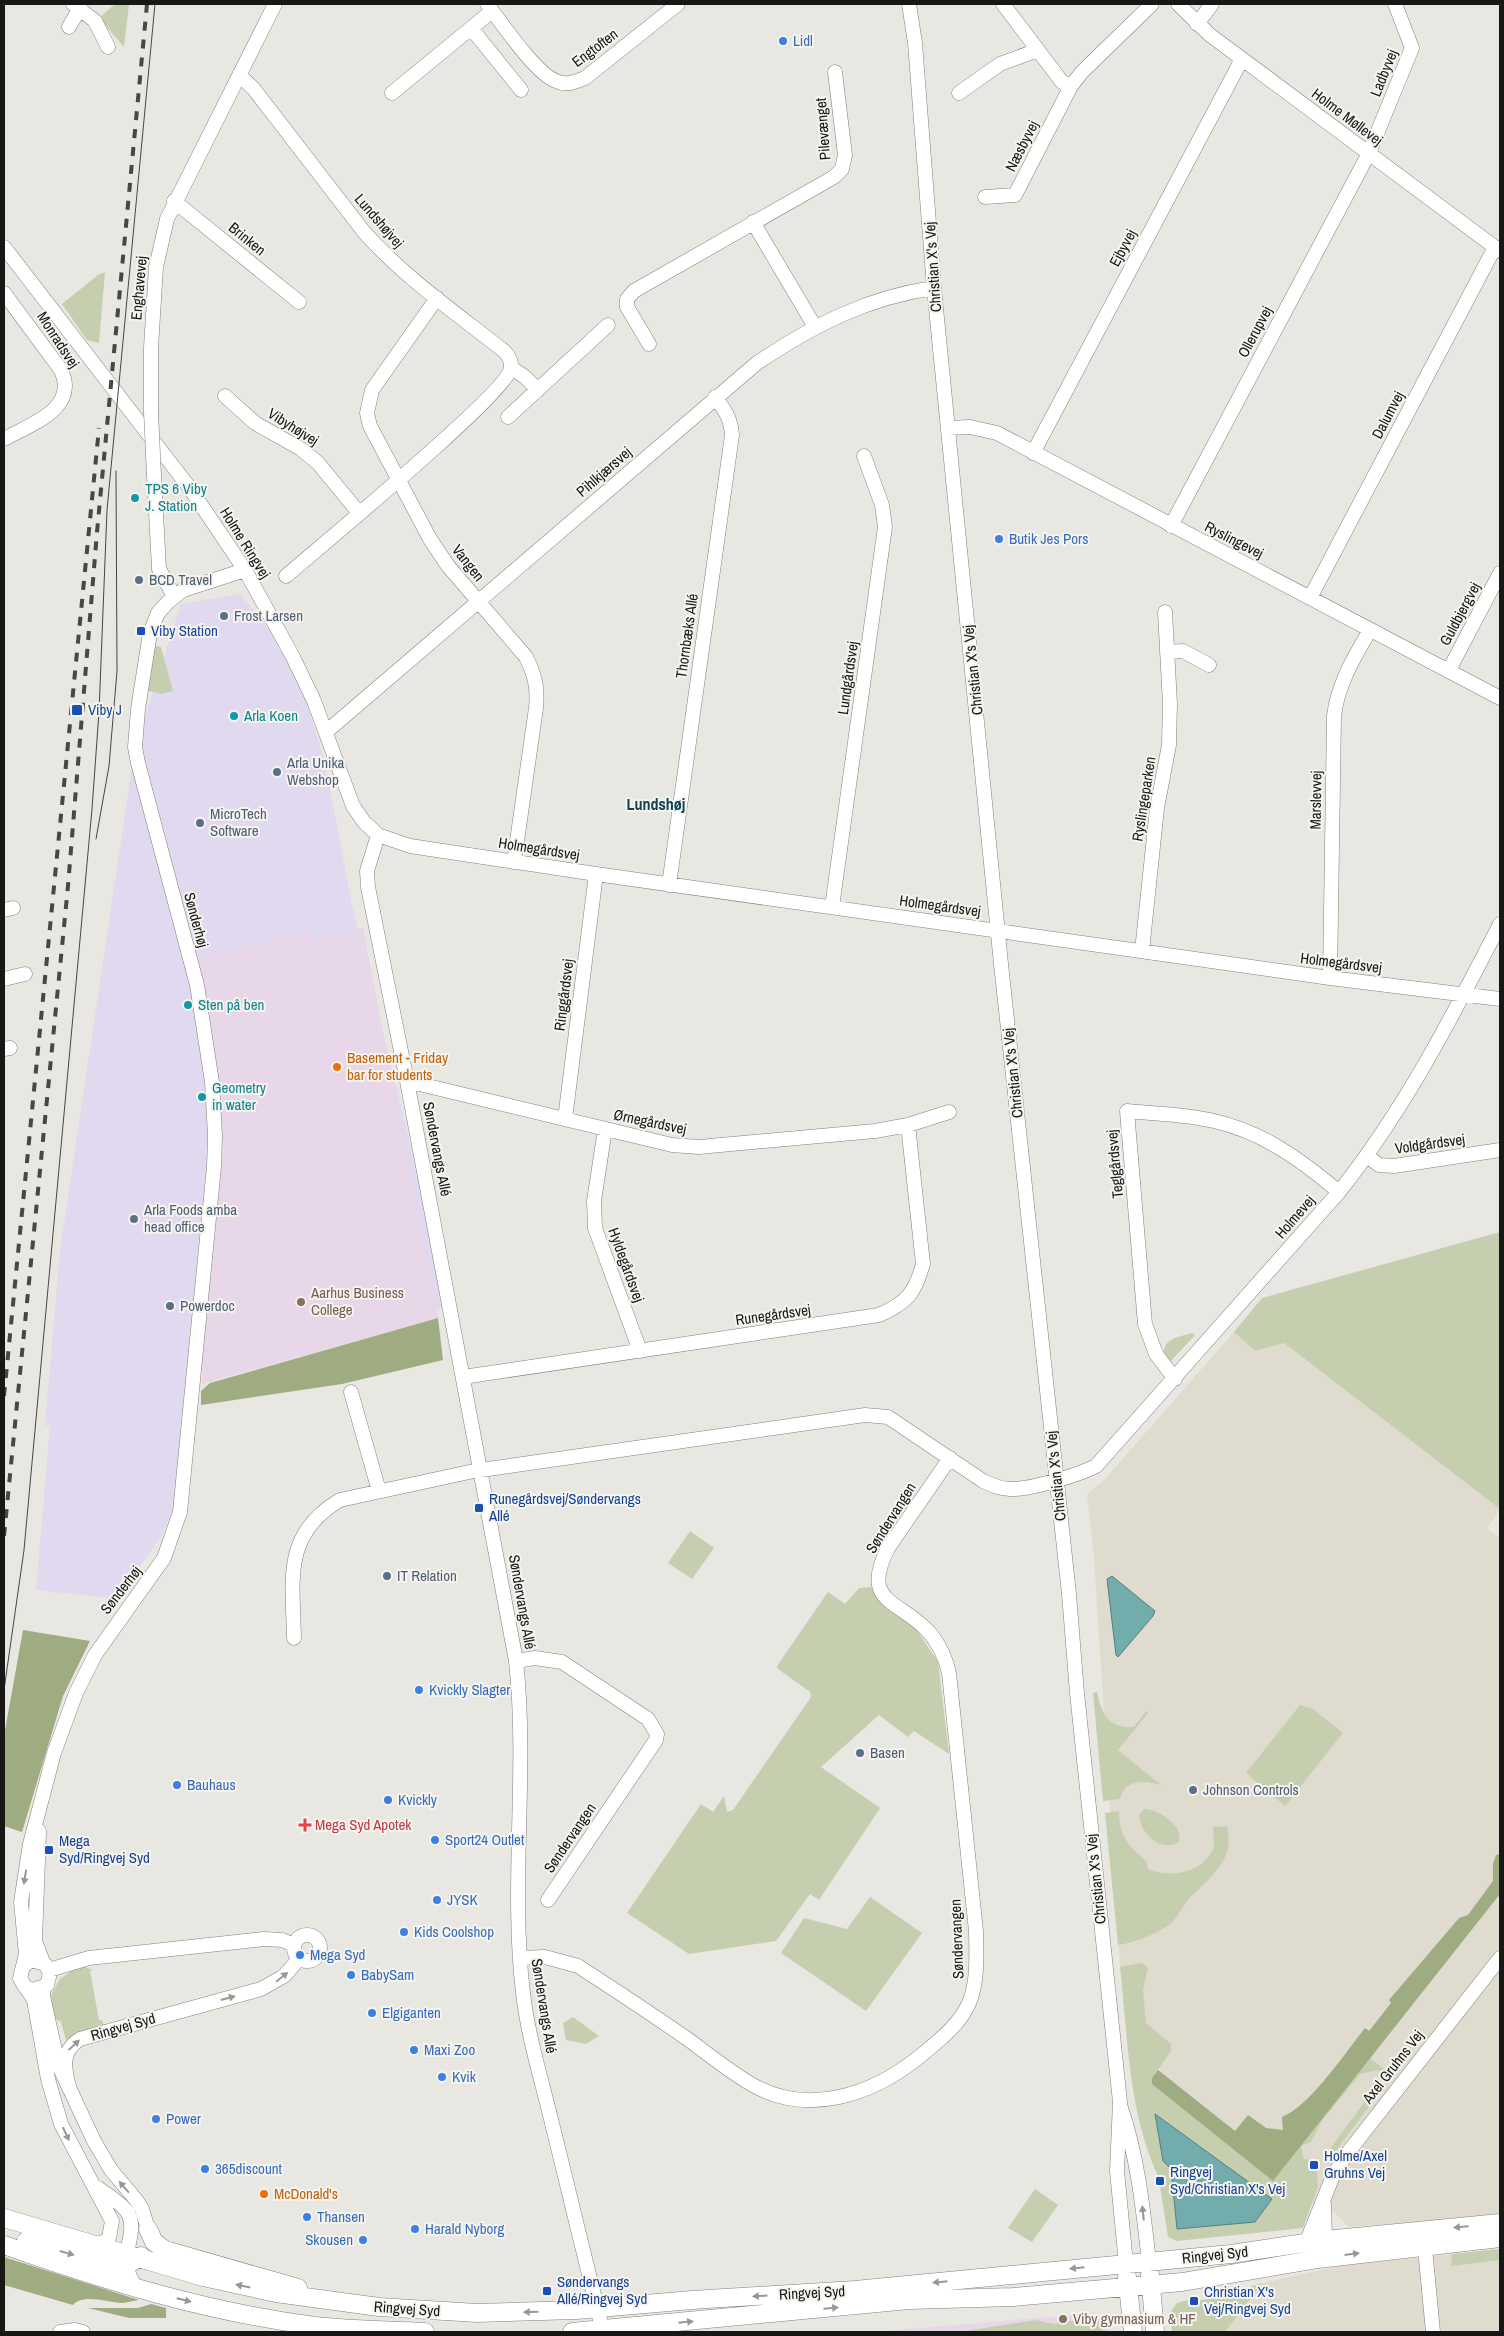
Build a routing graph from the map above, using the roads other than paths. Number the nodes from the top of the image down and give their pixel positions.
1 (275, 4) edge
2 (678, 4) edge
3 (909, 4) edge
4 (916, 4) edge
5 (1003, 4) edge
6 (1152, 4) edge
7 (1178, 4) edge
8 (1212, 4) edge
9 (1396, 4) edge
10 (76, 6) edge
11 (490, 7) edge
12 (1197, 24) junction
13 (69, 27) dead end
14 (471, 28) junction
15 (915, 43) junction
16 (108, 47) dead end
17 (1038, 50) junction
18 (1242, 59) junction
19 (835, 72) dead end
20 (239, 75) junction
21 (1071, 86) junction
22 (521, 90) dead end
23 (392, 92) dead end
24 (959, 93) dead end
25 (1369, 153) junction
26 (985, 197) dead end
27 (174, 201) junction
28 (753, 222) junction
29 (4, 247) edge
30 (1498, 249) edge
31 (934, 288) junction
32 (4, 293) edge
33 (437, 298) junction
34 (299, 302) dead end
35 (608, 325) dead end
36 (815, 327) junction
37 (649, 344) dead end
38 (512, 368) junction
39 (538, 390) junction
40 (225, 396) dead end
41 (715, 397) junction
42 (508, 417) dead end
43 (948, 428) junction
44 (4, 439) edge
45 (1033, 453) junction
46 (864, 456) dead end
47 (398, 480) junction
48 (359, 513) junction
49 (1171, 526) junction
50 (245, 570) junction
51 (1500, 573) edge
52 (286, 576) dead end
53 (174, 596) junction
54 (1310, 598) junction
55 (478, 602) junction
56 (1165, 612) dead end
57 (1370, 630) junction
58 (1167, 652) junction
59 (1209, 665) dead end
60 (1449, 670) junction
61 (1500, 698) edge
62 (326, 732) junction
63 (378, 835) junction
64 (514, 862) junction
65 (596, 874) junction
66 (669, 885) junction
67 (832, 907) junction
68 (1500, 924) edge
69 (998, 931) junction
70 (1142, 951) junction
71 (26, 974) dead end
72 (1330, 978) junction
73 (4, 979) edge
74 (1464, 994) junction
75 (1500, 999) edge
76 (407, 1081) junction
77 (948, 1112) dead end
78 (565, 1119) junction
79 (908, 1125) junction
80 (605, 1129) junction
81 (1500, 1150) edge
82 (1367, 1156) junction
83 (1339, 1192) junction
84 (640, 1351) junction
85 (464, 1377) junction
86 (1175, 1379) junction
87 (351, 1392) dead end
88 (950, 1458) junction
89 (480, 1470) junction
90 (1056, 1479) junction
91 (379, 1491) junction
92 (294, 1638) dead end
93 (516, 1661) junction
94 (39, 1813) junction
95 (548, 1900) dead end
96 (294, 1945) junction
97 (520, 1958) junction
98 (1500, 1958) edge
99 (299, 1959) junction
100 (23, 1966) junction
101 (46, 1966) junction
102 (44, 1987) junction
103 (27, 1988) junction
104 (70, 2090) junction
105 (1120, 2102) junction
106 (91, 2183) junction
107 (1324, 2204) junction
108 (4, 2218) edge
109 (1500, 2223) edge
110 (148, 2228) junction
111 (4, 2235) edge
112 (1424, 2238) junction
113 (1500, 2238) edge
114 (1325, 2240) junction
115 (1306, 2243) junction
116 (4, 2245) edge
117 (93, 2245) junction
118 (130, 2260) junction
119 (1148, 2262) junction
120 (1126, 2264) junction
121 (1245, 2272) junction
122 (1151, 2285) junction
123 (1128, 2287) junction
124 (137, 2288) junction
125 (343, 2304) junction
126 (597, 2308) junction
127 (603, 2331) edge
128 (60, 2332) edge
129 (83, 2332) edge
130 (425, 2332) edge
131 (572, 2332) edge
132 (1133, 2332) edge
133 (1155, 2332) edge
134 (1433, 2332) edge

1 - 20 street, Enghavevej
2 - 11 street, Engtoften
3 - 15 street, Christian X's Vej
4 - 15 street, Christian X's Vej
5 - 17 street
6 - 21 street, Næsbyvej
7 - 12 street, Holme Møllevej
8 - 12 street
9 - 25 street, Ladbyvej
10 - 13 street
10 - 16 street
11 - 14 street, Engtoften
12 - 18 street, Holme Møllevej
14 - 22 street
14 - 23 street, Engtoften
15 - 31 street, Christian X's Vej
17 - 21 street
17 - 24 street
18 - 25 street, Holme Møllevej
18 - 45 street, Ejbyvej
19 - 28 street, Pilevænget
20 - 27 street, Enghavevej
20 - 33 street, Lundshøjvej
21 - 26 street, Næsbyvej
25 - 30 street, Holme Møllevej
25 - 49 street, Ollerupvej
27 - 34 street, Brinken
27 - 53 street, Enghavevej, bridge
28 - 36 street
28 - 37 street, Pilevænget
29 - 50 street, Holme Ringvej
30 - 54 street, Dalumvej
31 - 36 street, Pihlkjærsvej
31 - 43 street, Christian X's Vej
32 - 44 street, Monradsvej
33 - 38 street, Lundshøjvej
33 - 47 street, Vangen
35 - 39 street
36 - 41 street, Pihlkjærsvej
38 - 39 street, Lundshøjvej
38 - 47 street
39 - 42 street
40 - 48 street, Vibyhøjvej
41 - 55 street, Pihlkjærsvej
41 - 66 street, Thornbæks Allé
43 - 45 street, Ryslingevej
43 - 69 street, Christian X's Vej
45 - 49 street, Ryslingevej
46 - 67 street, Lundgårdsvej
47 - 48 street
47 - 55 street, Vangen
48 - 52 street
49 - 54 street, Ryslingevej
50 - 53 street, Sønderhøj
50 - 62 street, Holme Ringvej
51 - 60 street, Guldbjergvej
53 - 94 street, Sønderhøj
54 - 57 street, Ryslingevej
55 - 62 street, Pihlkjærsvej
55 - 64 street, Vangen
56 - 58 street, Ryslingeparken
57 - 60 street, Ryslingevej
57 - 72 street, Marslevvej
58 - 59 street
58 - 70 street, Ryslingeparken
60 - 61 street, Ryslingevej
62 - 63 street, Holme Ringvej
63 - 64 street, Holmegårdsvej
63 - 76 street, Søndervangs Allé
64 - 65 street, Holmegårdsvej
65 - 66 street, Holmegårdsvej
65 - 78 street, Ringgårdsvej
66 - 67 street, Holmegårdsvej
67 - 69 street, Holmegårdsvej
68 - 74 street, Holmevej
69 - 70 street, Holmegårdsvej
69 - 90 street, Christian X's Vej
70 - 72 street, Holmegårdsvej
71 - 73 street
72 - 74 street, Holmegårdsvej
74 - 75 street, Holmegårdsvej
74 - 82 street, Holmevej
76 - 78 street, Ørnegårdsvej
76 - 85 street, Søndervangs Allé
77 - 79 street, Ørnegårdsvej
78 - 80 street, Ørnegårdsvej
79 - 80 street, Ørnegårdsvej
79 - 84 street, Runegårdsvej
80 - 84 street, Hyldegårdsvej
81 - 82 street, Voldgårdsvej
82 - 83 street, Holmevej
83 - 86 street, Holmevej
83 - 86 street, Teglgårdsvej
84 - 85 street, Runegårdsvej
85 - 89 street, Søndervangs Allé
86 - 90 street, Holmevej
87 - 91 street
88 - 89 street
88 - 90 street
88 - 97 street, Søndervangen
89 - 91 street
89 - 93 street, Søndervangs Allé
90 - 105 street, Christian X's Vej
91 - 92 street
93 - 95 street, Søndervangen
93 - 97 street, Søndervangs Allé
94 -> 100 street, Sønderhøj
94 - 101 street, Sønderhøj
96 - 99 street
96 - 99 street
96 - 101 street
97 - 126 street, Søndervangs Allé
98 - 107 street, Axel Gruhns Vej
104 -> 99 street, Ringvej Syd
100 - 101 street
100 - 103 street
101 - 102 street
102 - 103 street
102 - 104 street, Ringvej Syd
103 -> 106 street
110 -> 104 street, Ringvej Syd
119 -> 105 street, Christian X's Vej
105 - 120 street, Christian X's Vej
106 - 117 street
106 - 118 street
107 - 114 street, Axel Gruhns Vej
107 - 115 street, Axel Gruhns Vej
108 - 117 main road, Ringvej Syd
109 -> 112 main road, Ringvej Syd
110 - 118 main road
110 - 125 main road
111 -> 118 main road
112 - 113 main road, Ringvej Syd
112 - 114 main road, Ringvej Syd
121 -> 112 main road, Ringvej Syd
112 - 134 street
114 - 115 main road, Ringvej Syd
114 - 121 main road
115 - 119 main road, Ringvej Syd
116 - 124 main road, Ringvej Syd
117 - 118 main road, Ringvej Syd
118 - 124 street
125 -> 118 main road, Ringvej Syd
119 - 120 main road, Ringvej Syd
119 - 122 main road, Christian X's Vej
120 - 123 main road, Christian X's Vej
120 -> 126 main road, Ringvej Syd
121 - 122 main road, Ringvej Syd
122 - 123 main road, Ringvej Syd
122 - 133 main road, Christian X's Vej
127 -> 123 main road, Ringvej Syd
123 - 132 main road, Christian X's Vej
124 -> 130 main road, Ringvej Syd
126 -> 125 main road, Ringvej Syd
126 - 127 street, Søndervangs Allé
127 - 131 main road, Ringvej Syd
128 - 129 street

